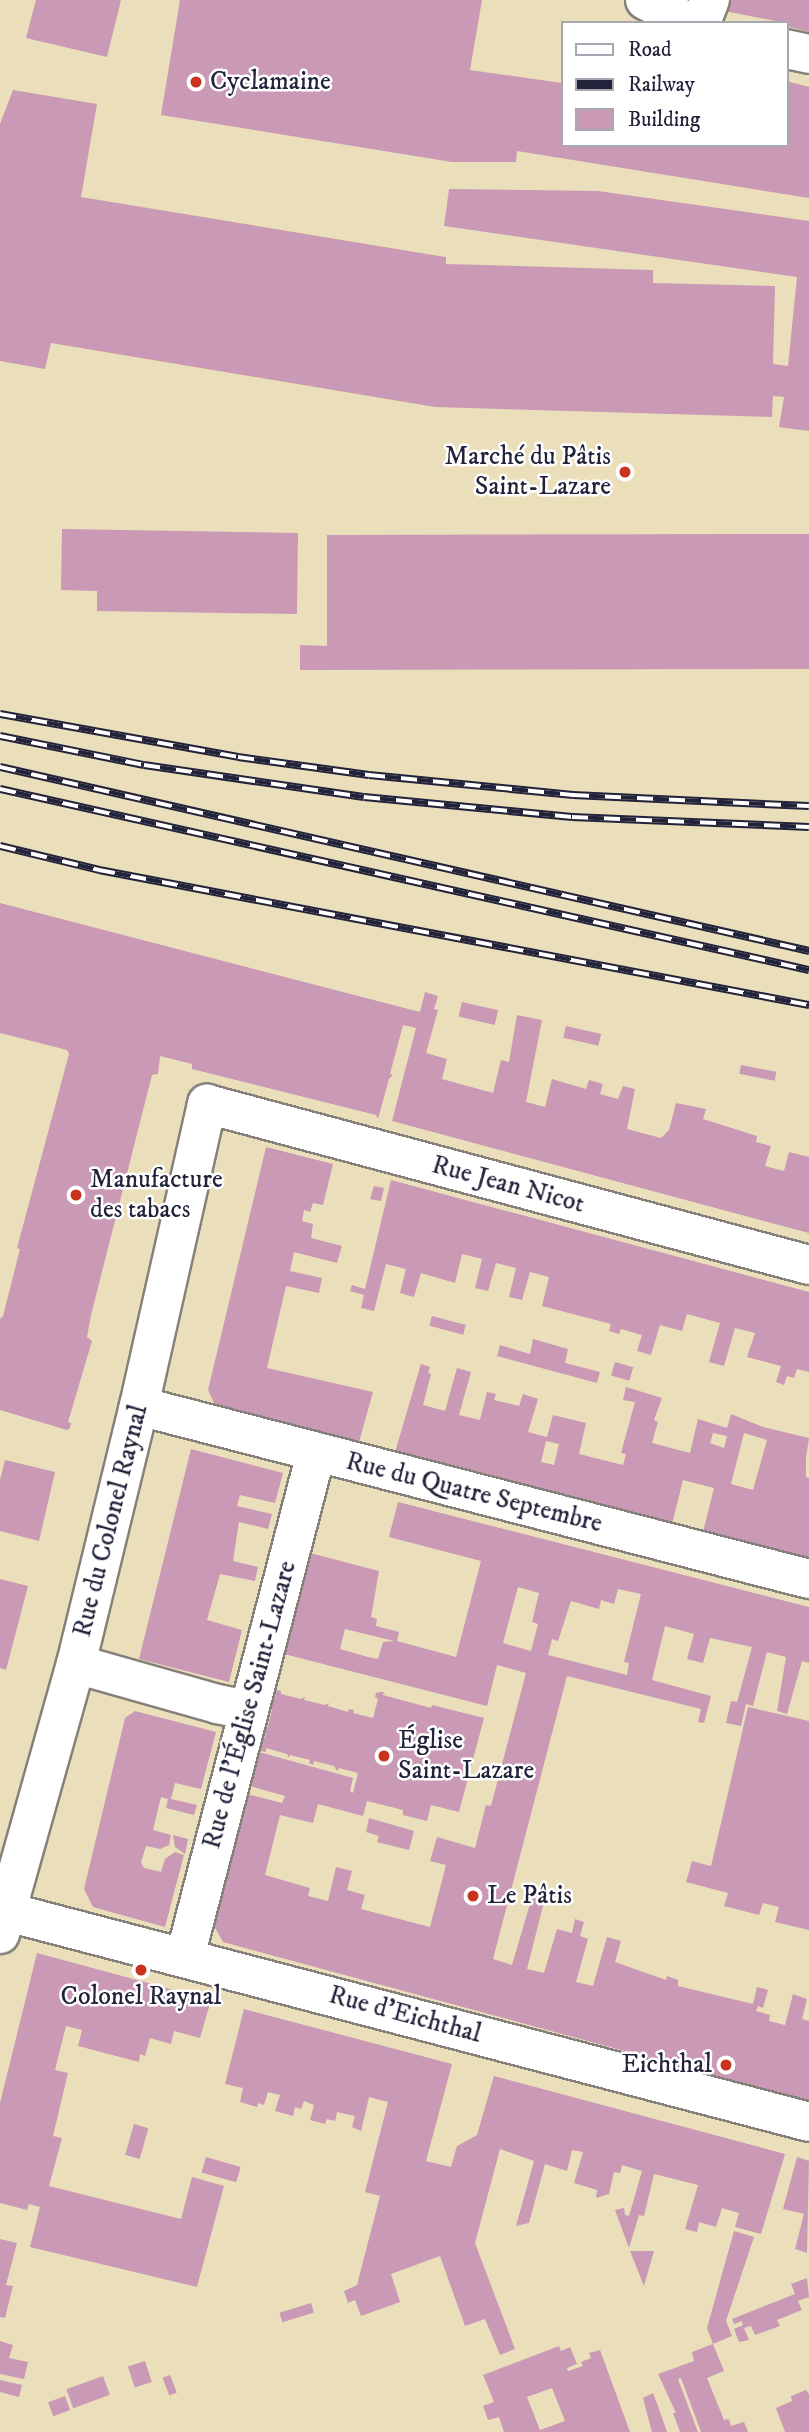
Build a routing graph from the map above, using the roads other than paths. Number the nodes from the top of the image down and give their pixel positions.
1 (645, 0) edge
2 (710, 0) edge
3 (686, 21) edge
4 (702, 21) edge
5 (788, 49) edge
6 (809, 54) edge
7 (207, 1104) joint
8 (809, 1265) edge
9 (139, 1406) junction
10 (316, 1453) junction
11 (809, 1579) edge
12 (76, 1664) junction
13 (247, 1710) junction
14 (2, 1918) edge
15 (185, 1957) junction
16 (809, 2122) edge

1 - 3 street
2 - 4 street
5 - 6 street
7 - 8 street, Rue Jean Nicot
7 - 9 street, Rue du Colonel Raynal
9 - 10 street, Rue du Quatre Septembre
9 - 12 street, Rue du Colonel Raynal
10 - 11 street, Rue du Quatre Septembre
10 - 13 street, Rue de l'Église Saint-Lazare
12 - 13 street
12 - 14 street, Rue du Colonel Raynal
13 - 15 street, Rue de l'Église Saint-Lazare
14 - 15 street, Rue d'Eichthal
15 - 16 street, Rue d'Eichthal

